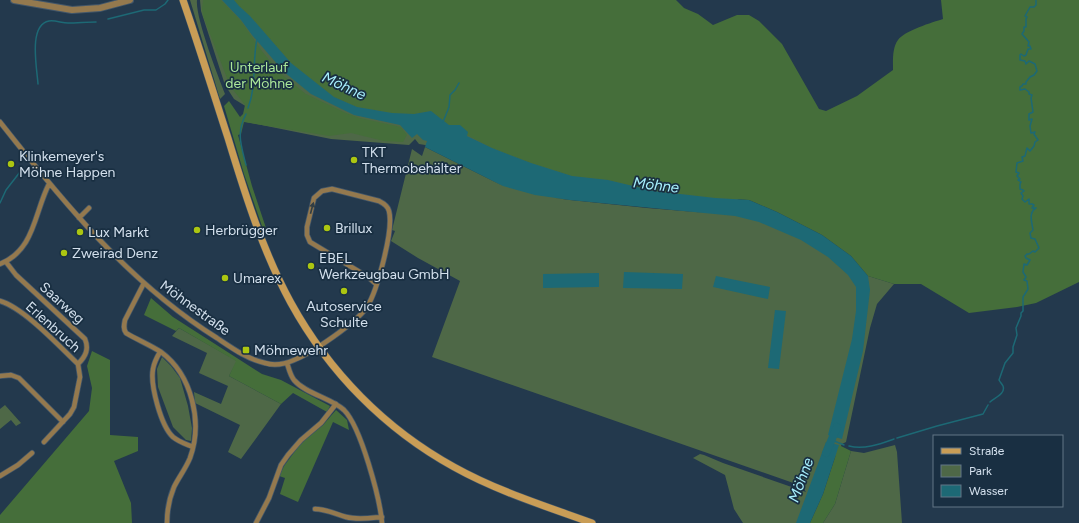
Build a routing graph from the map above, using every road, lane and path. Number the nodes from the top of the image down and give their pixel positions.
1 (14, 0) edge
2 (130, 0) edge
3 (183, 0) edge
4 (0, 122) edge
5 (49, 184) junction
6 (89, 208) dead end
7 (79, 218) junction
8 (6, 262) junction
9 (0, 264) edge
10 (144, 284) junction
11 (376, 284) junction
12 (0, 302) edge
13 (318, 347) junction
14 (160, 352) junction
15 (287, 363) junction
16 (78, 364) junction
17 (0, 376) edge
18 (336, 404) junction
19 (63, 422) junction
20 (44, 442) dead end
21 (193, 447) junction
22 (32, 453) dead end
23 (0, 476) edge
24 (315, 509) dead end
25 (382, 516) junction
26 (167, 523) edge
27 (256, 523) edge
28 (382, 523) edge
29 (592, 523) edge

1 - 2 street
3 - 13 main road
4 - 5 street, Möhnestraße
5 - 7 street, Möhnestraße
5 - 8 street
6 - 7 street
7 - 10 street, Möhnestraße
8 - 9 street
8 - 16 street, Saarweg
10 - 14 street
10 - 15 street, Möhnestraße
11 -> 11 street, Möhnestraße
11 - 13 street, Möhnestraße
12 - 16 street, Erlenbruch
13 - 15 street, Möhnestraße
13 - 29 main road
14 - 21 street
14 - 21 street
15 - 18 street
16 - 19 street, Erlenbruch
17 - 19 street
18 - 25 street
18 - 27 street
19 - 20 street, Erlenbruch
21 - 26 street
22 - 23 street
24 - 25 street
25 - 28 street

